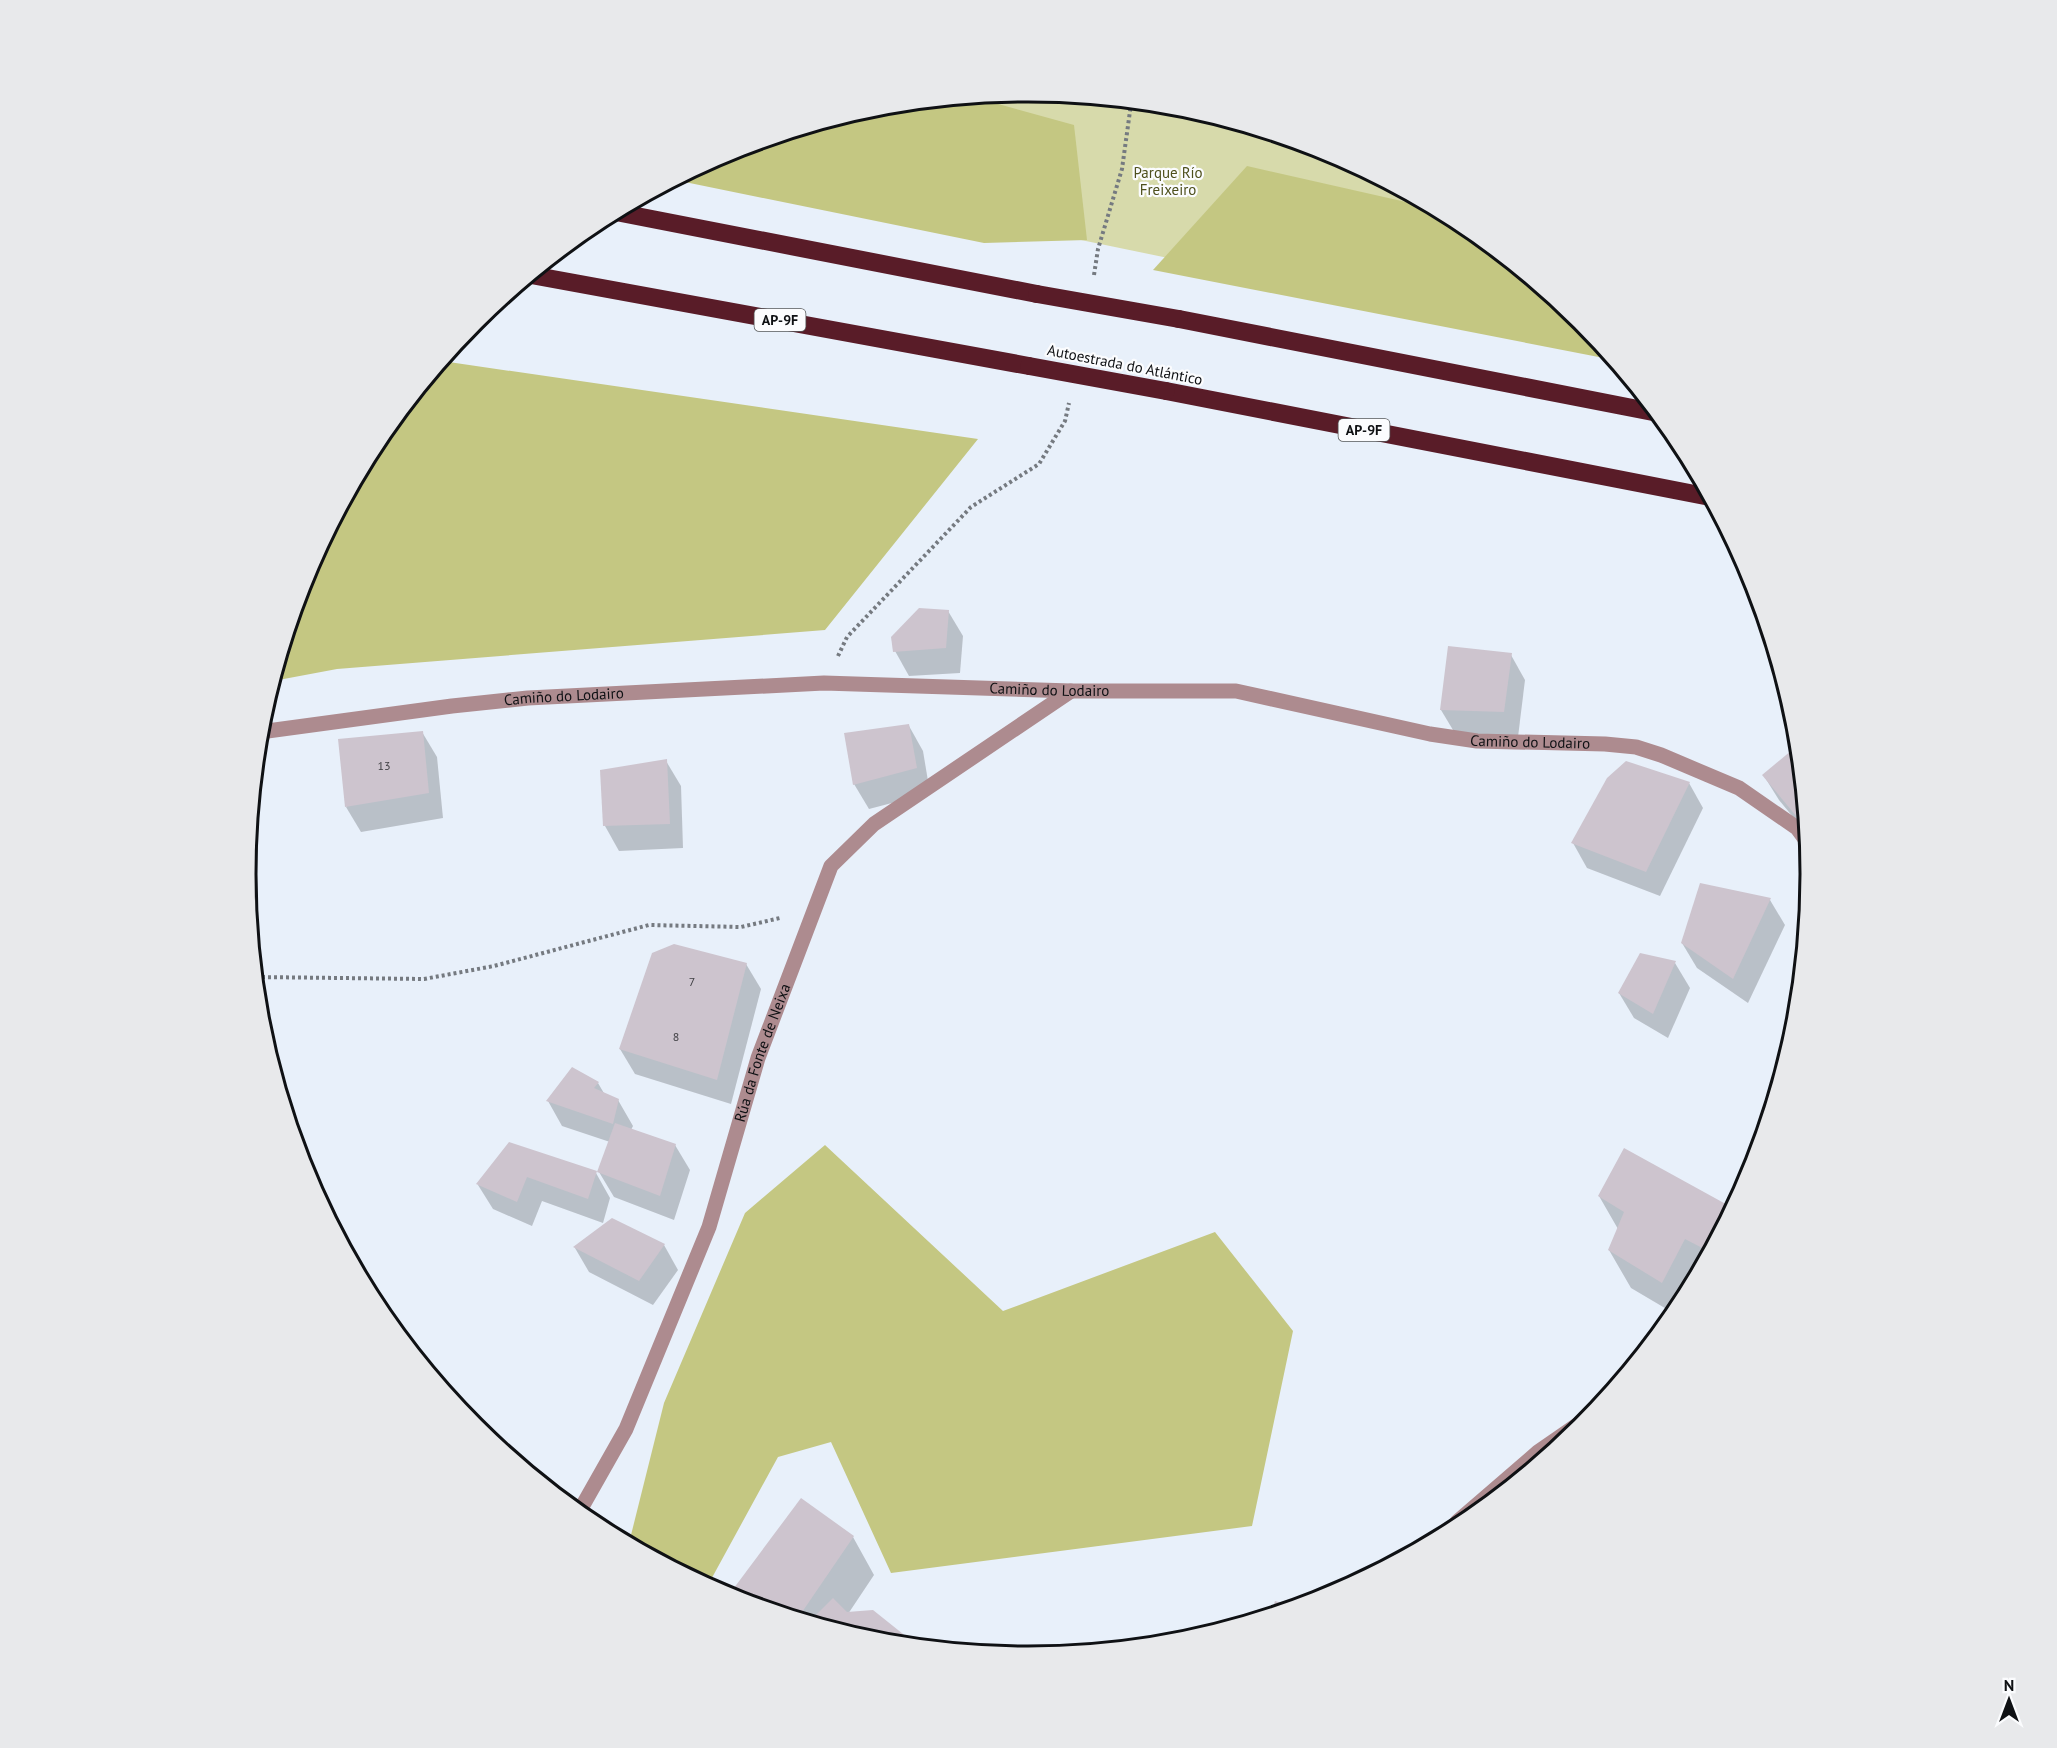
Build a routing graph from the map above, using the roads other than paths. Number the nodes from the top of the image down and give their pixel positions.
1 (628, 214) edge
2 (541, 277) edge
3 (1646, 411) edge
4 (1701, 495) edge
5 (1071, 691) junction
6 (270, 731) edge
7 (1799, 831) edge
8 (1546, 1447) edge
9 (1507, 1479) edge
10 (584, 1504) edge

1 - 3 highway, bridge
2 - 4 highway, Autoestrada do Atlántico / AP-9F, bridge
5 - 6 street, Camiño do Lodairo
5 - 7 street, Camiño do Lodairo
5 - 10 street, Rúa da Fonte de Neixa
8 - 9 street

